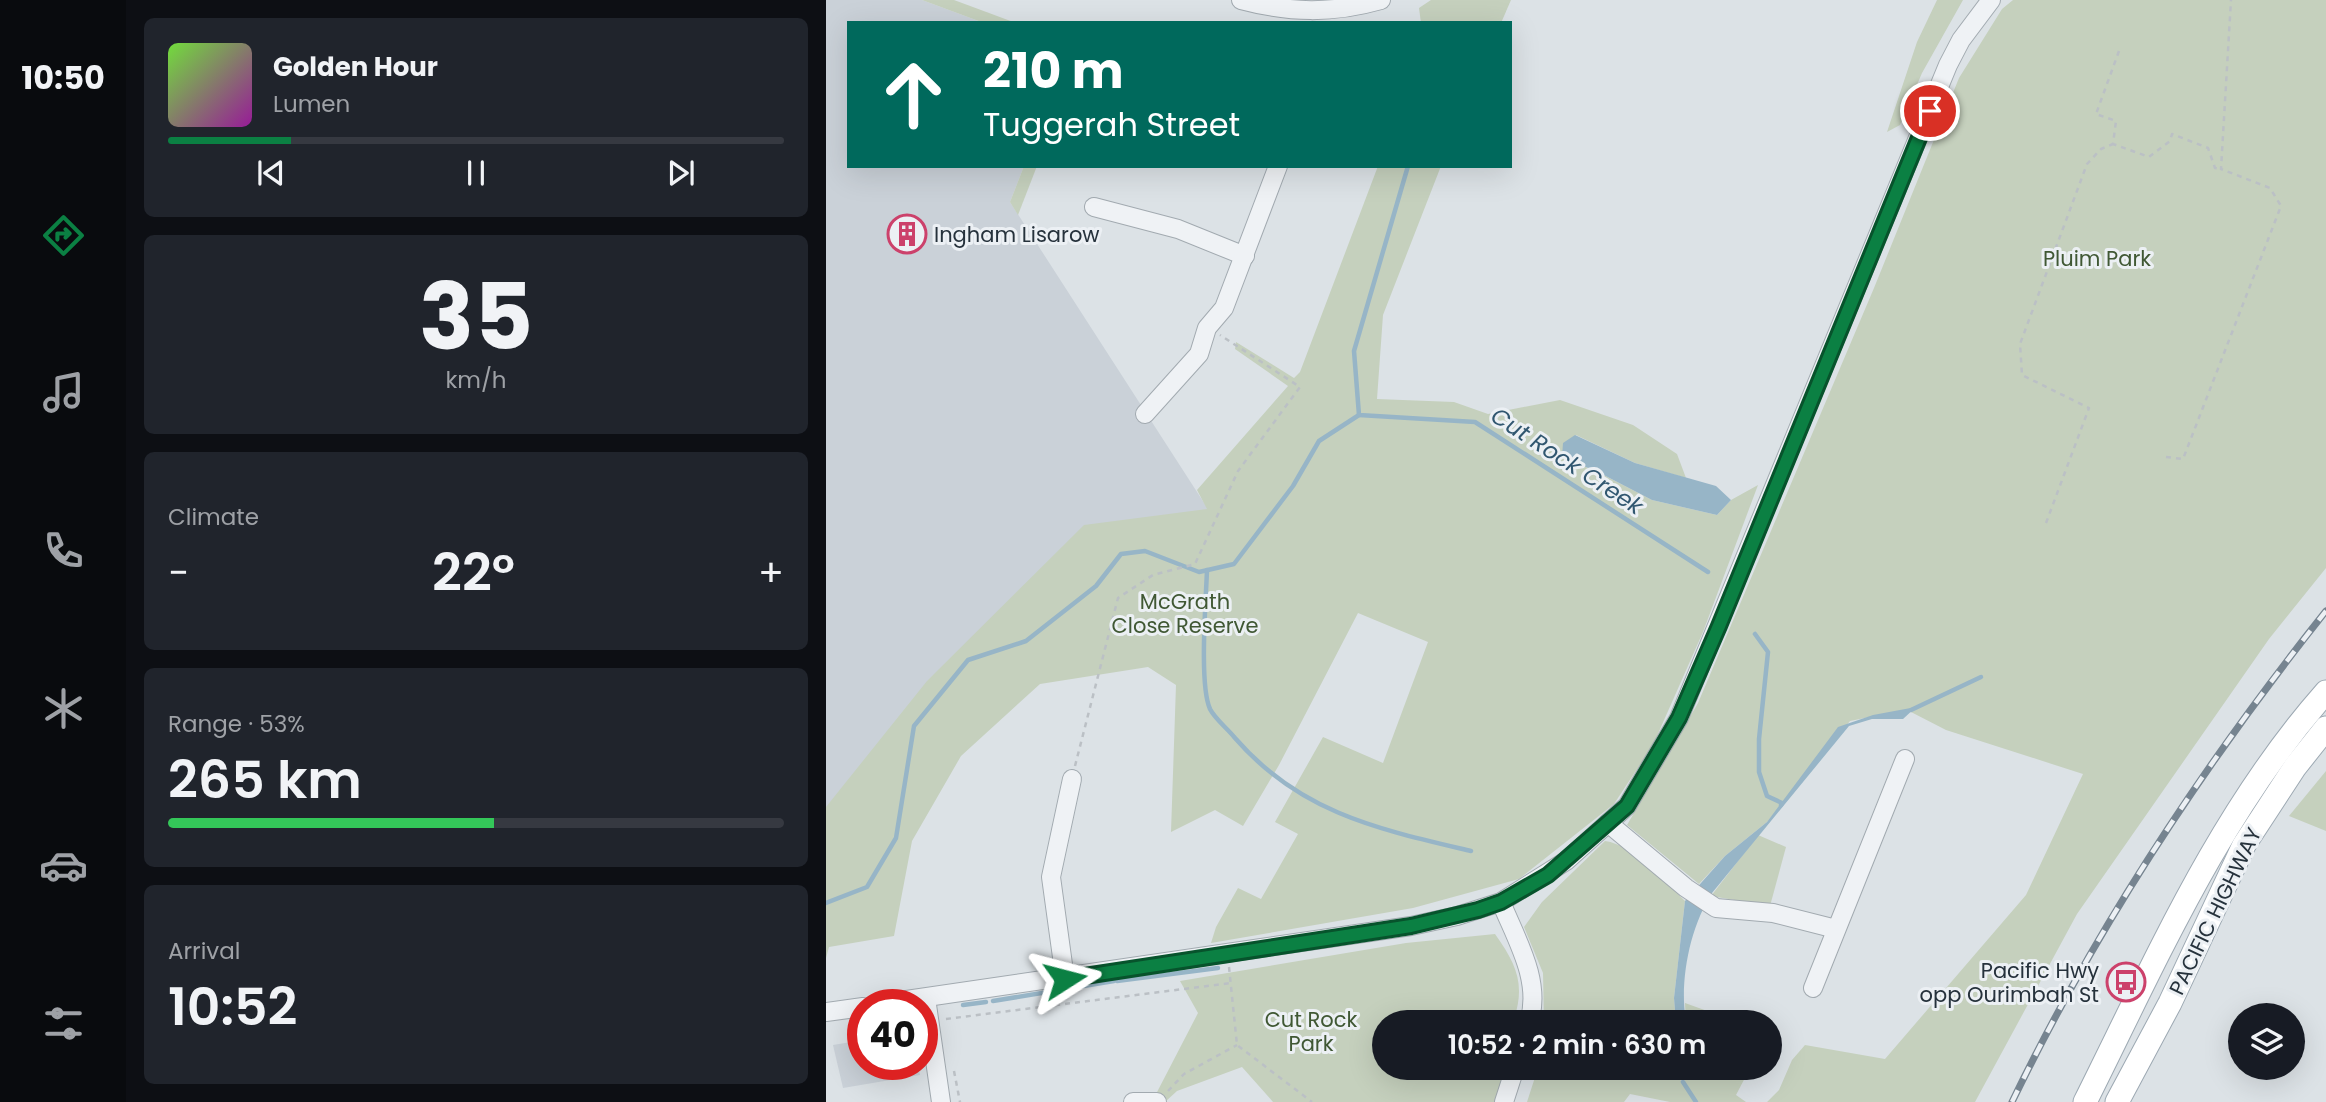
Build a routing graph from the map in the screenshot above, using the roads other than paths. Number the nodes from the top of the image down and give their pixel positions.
1 (1241, 0) edge
2 (1381, 0) edge
3 (1991, 0) edge
4 (1310, 18) edge
5 (1277, 168) edge
6 (1094, 207) dead end
7 (1245, 256) junction
8 (1145, 414) dead end
9 (2326, 692) edge
10 (2326, 728) edge
11 (1905, 759) dead end
12 (1072, 779) road end
13 (1608, 823) junction
14 (1501, 902) junction
15 (1836, 929) junction
16 (1065, 979) junction
17 (1813, 988) dead end
18 (938, 996) edge
19 (847, 1009) edge
20 (1533, 1010) edge
21 (826, 1012) edge
22 (938, 1080) edge
23 (1511, 1080) edge
24 (1157, 1101) edge
25 (941, 1102) edge
26 (1133, 1102) edge
27 (1504, 1102) edge
28 (2085, 1102) edge
29 (2118, 1102) edge

1 - 4 street
2 - 4 street
3 - 13 street
5 - 7 street
6 - 7 street
7 - 8 street
9 - 28 main road, PACIFIC HIGHWAY
10 - 29 main road, PACIFIC HIGHWAY
11 - 15 street
12 - 16 street
13 - 14 street
13 - 15 street
14 - 16 street
14 - 20 street
15 - 17 street
16 - 18 street
19 - 21 street
22 - 25 street
23 - 27 street
24 - 26 street

